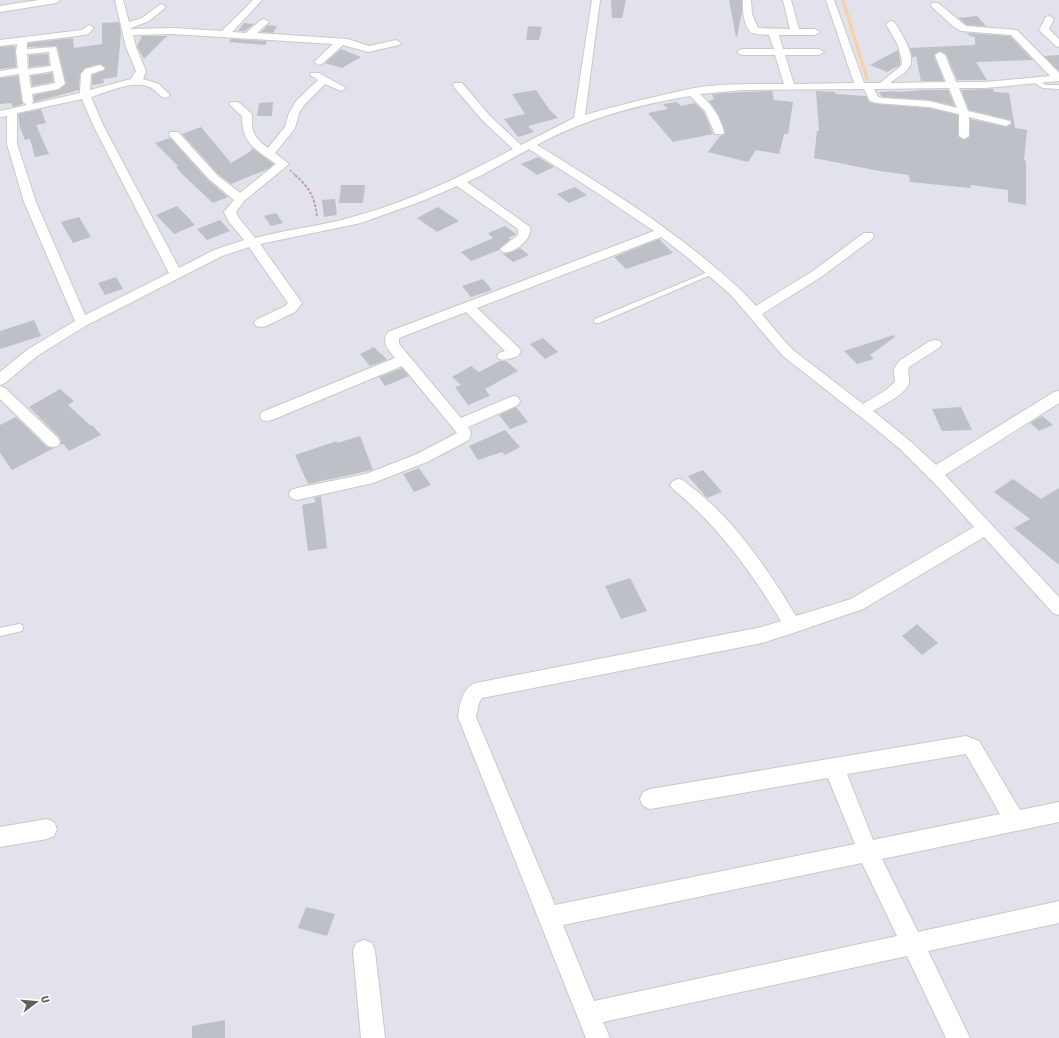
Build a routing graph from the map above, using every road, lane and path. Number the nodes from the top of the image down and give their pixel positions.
1 (56, 0) edge
2 (119, 0) edge
3 (258, 0) edge
4 (596, 0) edge
5 (747, 0) edge
6 (787, 0) edge
7 (830, 0) edge
8 (935, 5) dead end
9 (161, 7) dead end
10 (0, 9) edge
11 (1049, 19) dead end
12 (264, 22) dead end
13 (891, 24) dead end
14 (89, 28) dead end
15 (751, 28) junction
16 (794, 28) junction
17 (127, 29) junction
18 (774, 32) junction
19 (815, 32) dead end
20 (224, 35) junction
21 (248, 36) junction
22 (22, 40) junction
23 (340, 42) junction
24 (0, 43) edge
25 (396, 43) dead end
26 (1059, 44) edge
27 (21, 52) junction
28 (742, 52) dead end
29 (780, 52) junction
30 (819, 52) dead end
31 (940, 55) dead end
32 (319, 62) dead end
33 (905, 67) junction
34 (56, 68) junction
35 (100, 68) dead end
36 (23, 72) junction
37 (0, 74) edge
38 (1059, 81) edge
39 (135, 82) junction
40 (458, 85) dead end
41 (925, 85) junction
42 (954, 85) junction
43 (790, 86) junction
44 (863, 86) junction
45 (883, 86) junction
46 (341, 88) dead end
47 (27, 92) junction
48 (691, 92) junction
49 (85, 95) junction
50 (165, 95) dead end
51 (234, 104) dead end
52 (28, 108) junction
53 (12, 111) junction
54 (964, 113) junction
55 (0, 114) edge
56 (579, 120) junction
57 (1006, 124) dead end
58 (719, 132) dead end
59 (174, 134) dead end
60 (964, 136) dead end
61 (524, 147) junction
62 (269, 154) junction
63 (283, 164) junction
64 (459, 182) junction
65 (240, 199) junction
66 (318, 228) junction
67 (662, 232) junction
68 (868, 236) dead end
69 (252, 242) junction
70 (506, 249) dead end
71 (713, 272) junction
72 (176, 273) junction
73 (467, 306) junction
74 (755, 313) junction
75 (597, 321) dead end
76 (82, 322) junction
77 (261, 323) dead end
78 (935, 344) dead end
79 (504, 356) dead end
80 (404, 360) junction
81 (0, 380) edge
82 (0, 391) edge
83 (1059, 396) edge
84 (513, 401) dead end
85 (864, 410) junction
86 (267, 416) dead end
87 (458, 424) junction
88 (54, 442) dead end
89 (934, 474) junction
90 (678, 485) dead end
91 (297, 494) dead end
92 (986, 528) junction
93 (1059, 608) edge
94 (793, 626) junction
95 (19, 628) dead end
96 (0, 632) edge
97 (834, 767) junction
98 (650, 799) dead end
99 (1059, 812) edge
100 (1015, 821) junction
101 (47, 829) dead end
102 (0, 837) edge
103 (868, 852) junction
104 (1059, 912) edge
105 (550, 917) junction
106 (911, 944) junction
107 (364, 951) dead end
108 (588, 1014) junction
109 (373, 1038) edge
110 (598, 1038) edge
111 (958, 1038) edge

1 - 10 street
2 - 17 street
3 - 20 street
4 - 56 street
5 - 15 street
6 - 16 street
7 - 44 street
8 - 38 street
9 - 17 street
11 - 26 street
12 - 21 street
13 - 33 street
14 - 22 street
15 - 16 street
15 - 18 street
16 - 18 street
16 - 19 street
17 - 20 street
17 - 39 street
18 - 29 street
20 - 21 street
21 - 23 street
22 - 24 street
22 - 27 street
23 - 25 street
23 - 32 street
27 - 34 street
27 - 36 street
28 - 29 street
29 - 30 street
29 - 43 street
31 - 42 street
33 - 41 street
33 - 45 street
34 - 36 street
34 - 47 street
35 - 49 street
36 - 37 street
36 - 47 street
38 - 42 street
39 - 49 street
39 - 50 street
40 - 61 street
41 - 42 street
41 - 45 street
42 - 54 street
43 - 44 street
43 - 48 street
44 - 45 street
44 - 54 street
46 - 62 street
47 - 52 street
48 - 56 street
48 - 58 street
49 - 52 street
49 - 72 street
51 - 62 street
52 - 53 street
53 - 55 street
53 - 76 street
54 - 57 street
54 - 60 street
56 - 61 street
59 - 65 street
61 - 64 street
61 - 67 street
62 - 63 street
63 - 65 street
63 - 66 path
64 - 66 street
64 - 70 street
65 - 69 street
66 - 69 street
67 - 71 street
67 - 73 street
68 - 74 street
69 - 72 street
69 - 77 street
71 - 74 street
71 - 75 lane
72 - 76 street
73 - 79 street
73 - 80 street
74 - 85 street
76 - 81 street
78 - 85 street
80 - 86 street
80 - 87 street
82 - 88 street
83 - 89 street
84 - 87 street
85 - 89 street
87 - 91 street
89 - 92 street
90 - 94 street
92 - 93 street
92 - 94 street
94 - 105 street
95 - 96 lane
97 - 98 street
97 - 100 street
97 - 103 street
99 - 100 street
100 - 103 street
101 - 102 street
103 - 105 street
103 - 106 street
104 - 106 street
105 - 108 street
106 - 108 street
106 - 111 street
107 - 109 street
108 - 110 street

